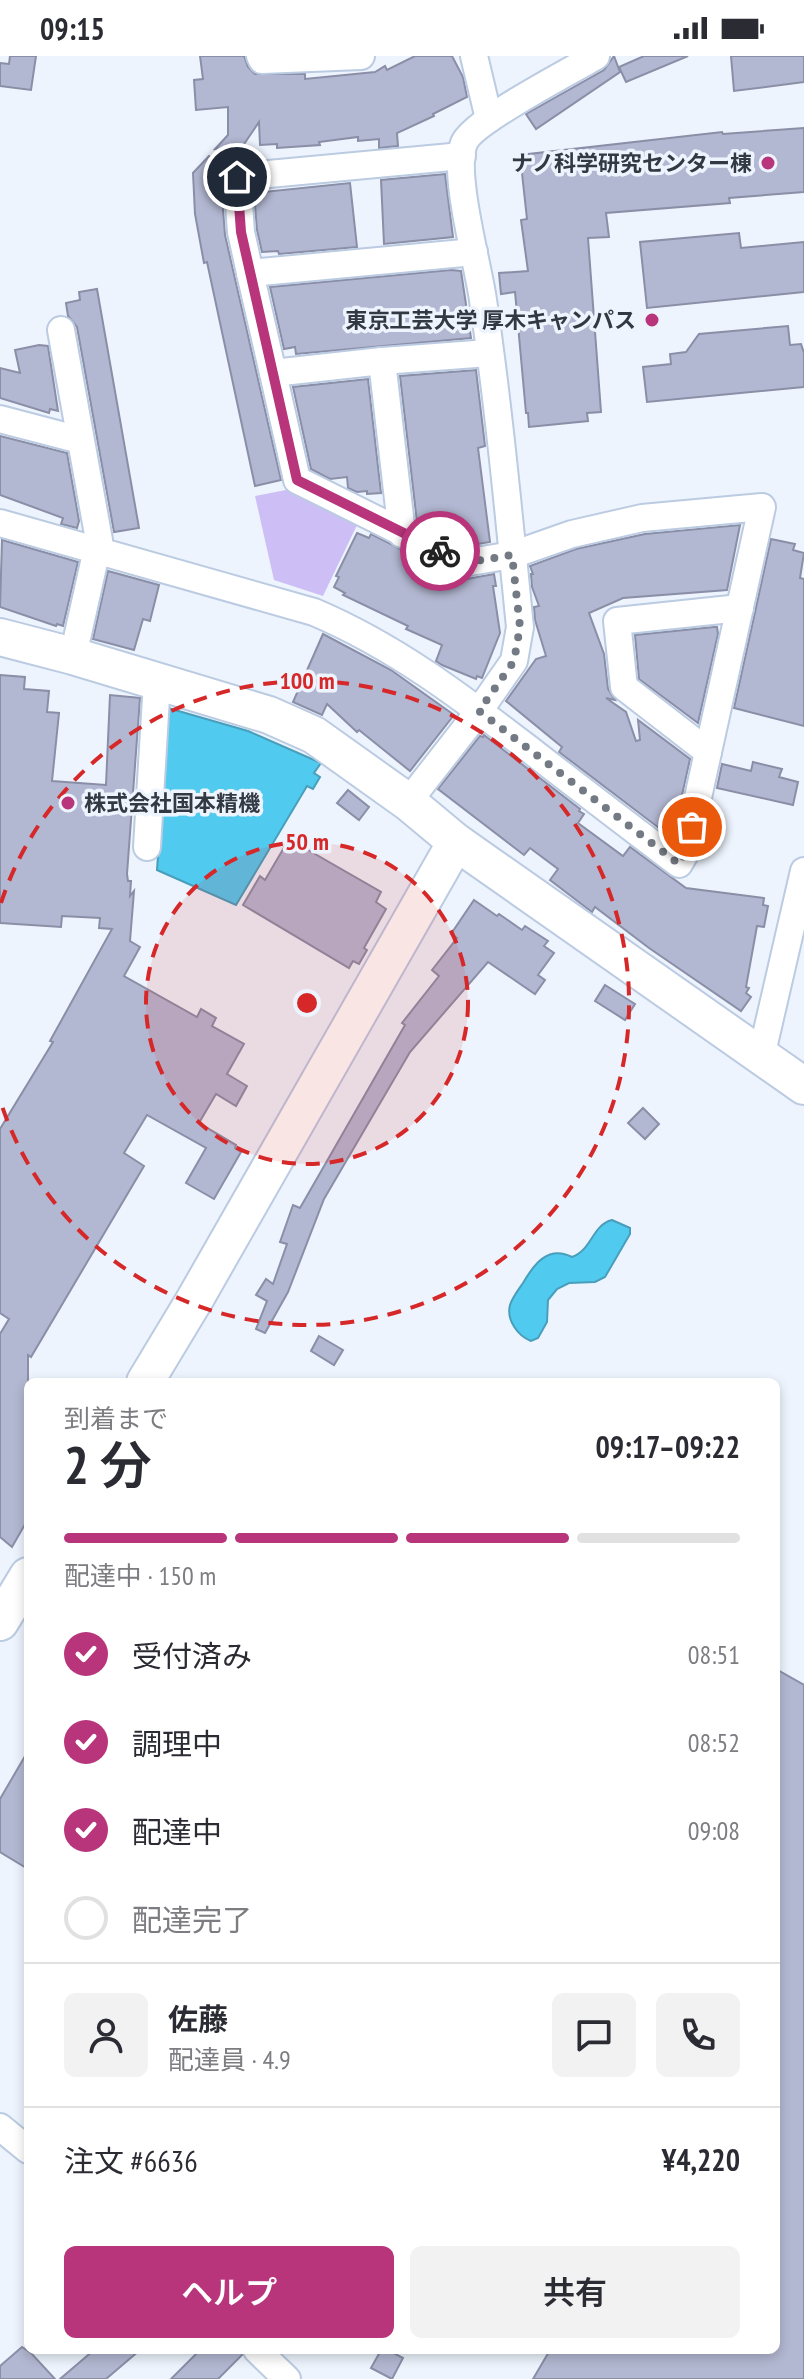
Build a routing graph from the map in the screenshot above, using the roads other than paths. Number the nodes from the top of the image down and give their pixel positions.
1 (260, 56) edge
2 (361, 56) edge
3 (474, 56) edge
4 (596, 56) edge
5 (489, 119) junction
6 (462, 156) junction
7 (474, 252) junction
8 (250, 273) junction
9 (61, 330) dead end
10 (489, 353) junction
11 (382, 361) junction
12 (273, 373) junction
13 (0, 419) edge
14 (80, 440) junction
15 (0, 523) edge
16 (402, 534) junction
17 (99, 552) junction
18 (512, 555) junction
19 (740, 608) junction
20 (0, 637) edge
21 (73, 656) junction
22 (157, 681) junction
23 (479, 711) junction
24 (708, 752) junction
25 (408, 802) junction
26 (142, 836) dead end
27 (456, 842) junction
28 (802, 884) edge
29 (761, 1057) junction
30 (804, 1086) edge
31 (147, 1378) edge
32 (24, 1583) edge
33 (0, 1622) edge
34 (0, 2127) edge
35 (24, 2147) edge
36 (259, 2363) edge
37 (287, 2379) edge

1 - 2 street
3 - 5 street
4 - 5 street
5 - 6 street
6 - 7 street
6 - 8 street
7 - 8 street
7 - 10 street
8 - 12 street
9 - 14 street
10 - 11 street
10 - 18 street
11 - 12 street
11 - 16 street
12 - 16 street
13 - 14 street
14 - 17 street
15 - 17 street
16 - 18 street
17 - 21 street
17 - 23 street
18 - 19 street
18 - 23 street
19 - 24 street
19 - 24 street
20 - 21 street
21 - 22 street
22 - 25 street
22 - 26 street
23 - 24 street
23 - 25 street
25 - 27 street
27 - 29 street
27 - 31 street
28 - 29 street
29 - 30 street
32 - 33 street
34 - 35 street
36 - 37 street

